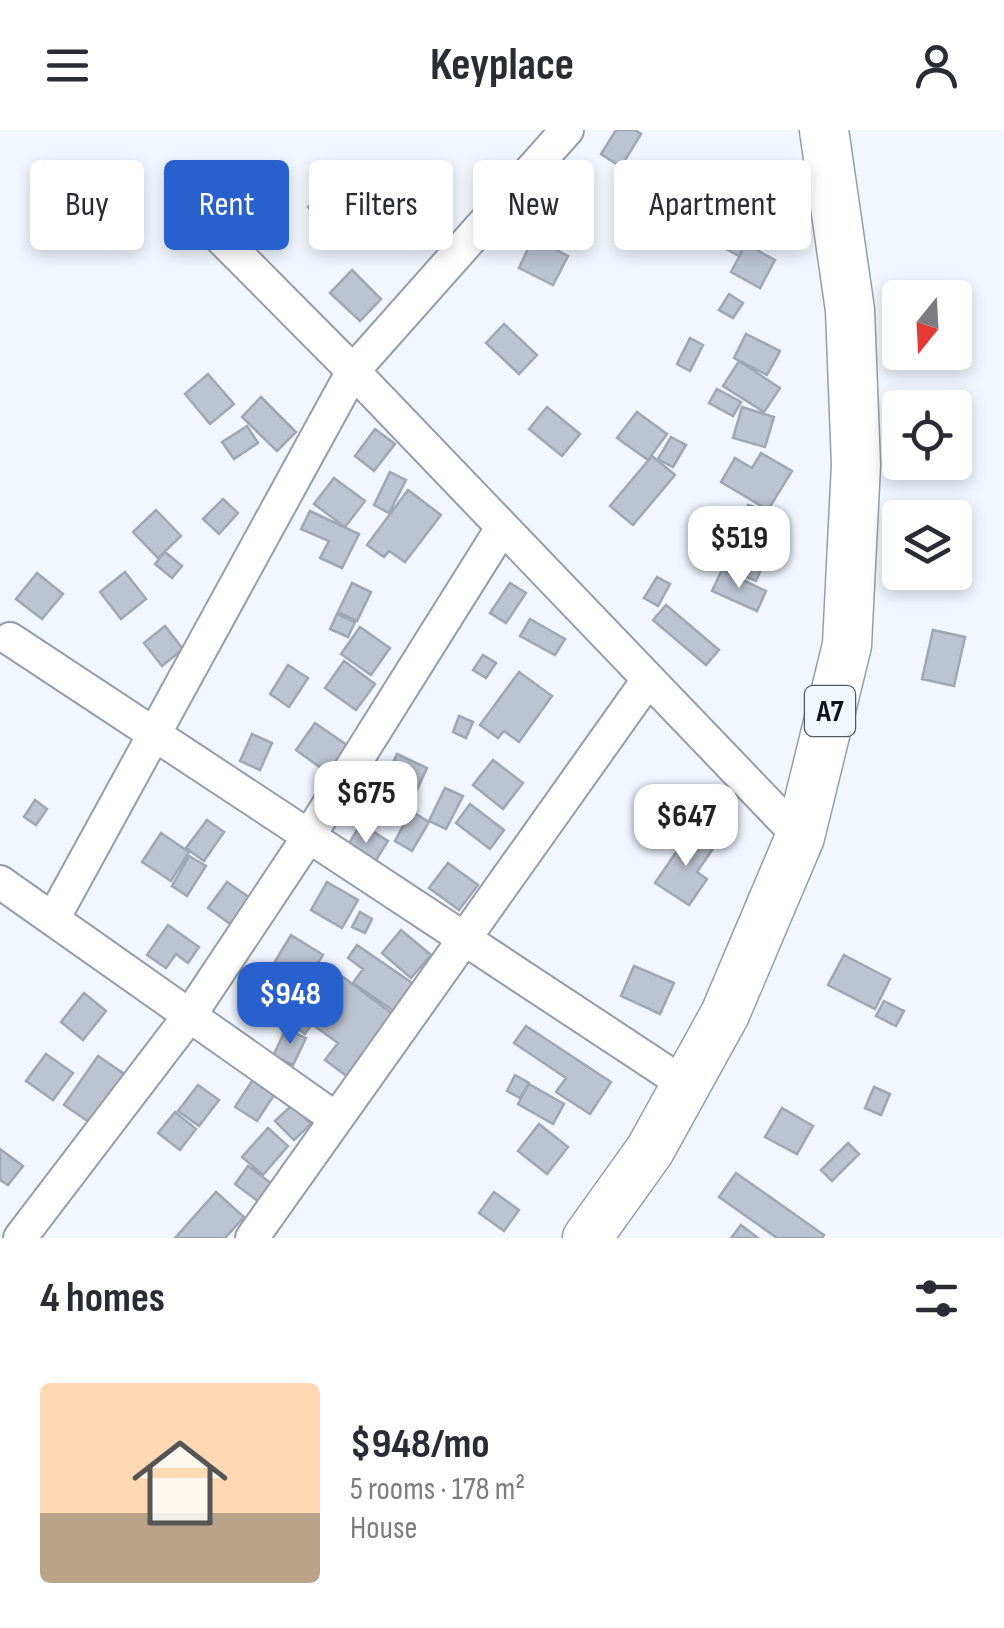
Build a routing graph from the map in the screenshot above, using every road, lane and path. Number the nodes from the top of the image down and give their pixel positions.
1 (567, 130) edge
2 (824, 130) edge
3 (232, 250) edge
4 (354, 371) junction
5 (502, 528) junction
6 (10, 638) dead end
7 (648, 680) junction
8 (154, 734) junction
9 (309, 836) junction
10 (800, 836) junction
11 (0, 882) edge
12 (53, 919) junction
13 (464, 938) junction
14 (190, 1015) junction
15 (686, 1085) junction
16 (335, 1118) junction
17 (20, 1238) edge
18 (252, 1238) edge
19 (587, 1238) edge

1 - 4 street
2 - 10 highway, A7
3 - 4 street
4 - 5 street
4 - 8 street
5 - 7 street
5 - 9 street
6 - 8 street
7 - 10 street
7 - 13 street
8 - 9 street
8 - 12 street
9 - 13 street
9 - 14 street
10 - 15 highway, A7
11 - 12 street
12 - 14 street
13 - 15 street
13 - 16 street
14 - 16 street
14 - 17 street
15 - 19 highway, A7
16 - 18 street

